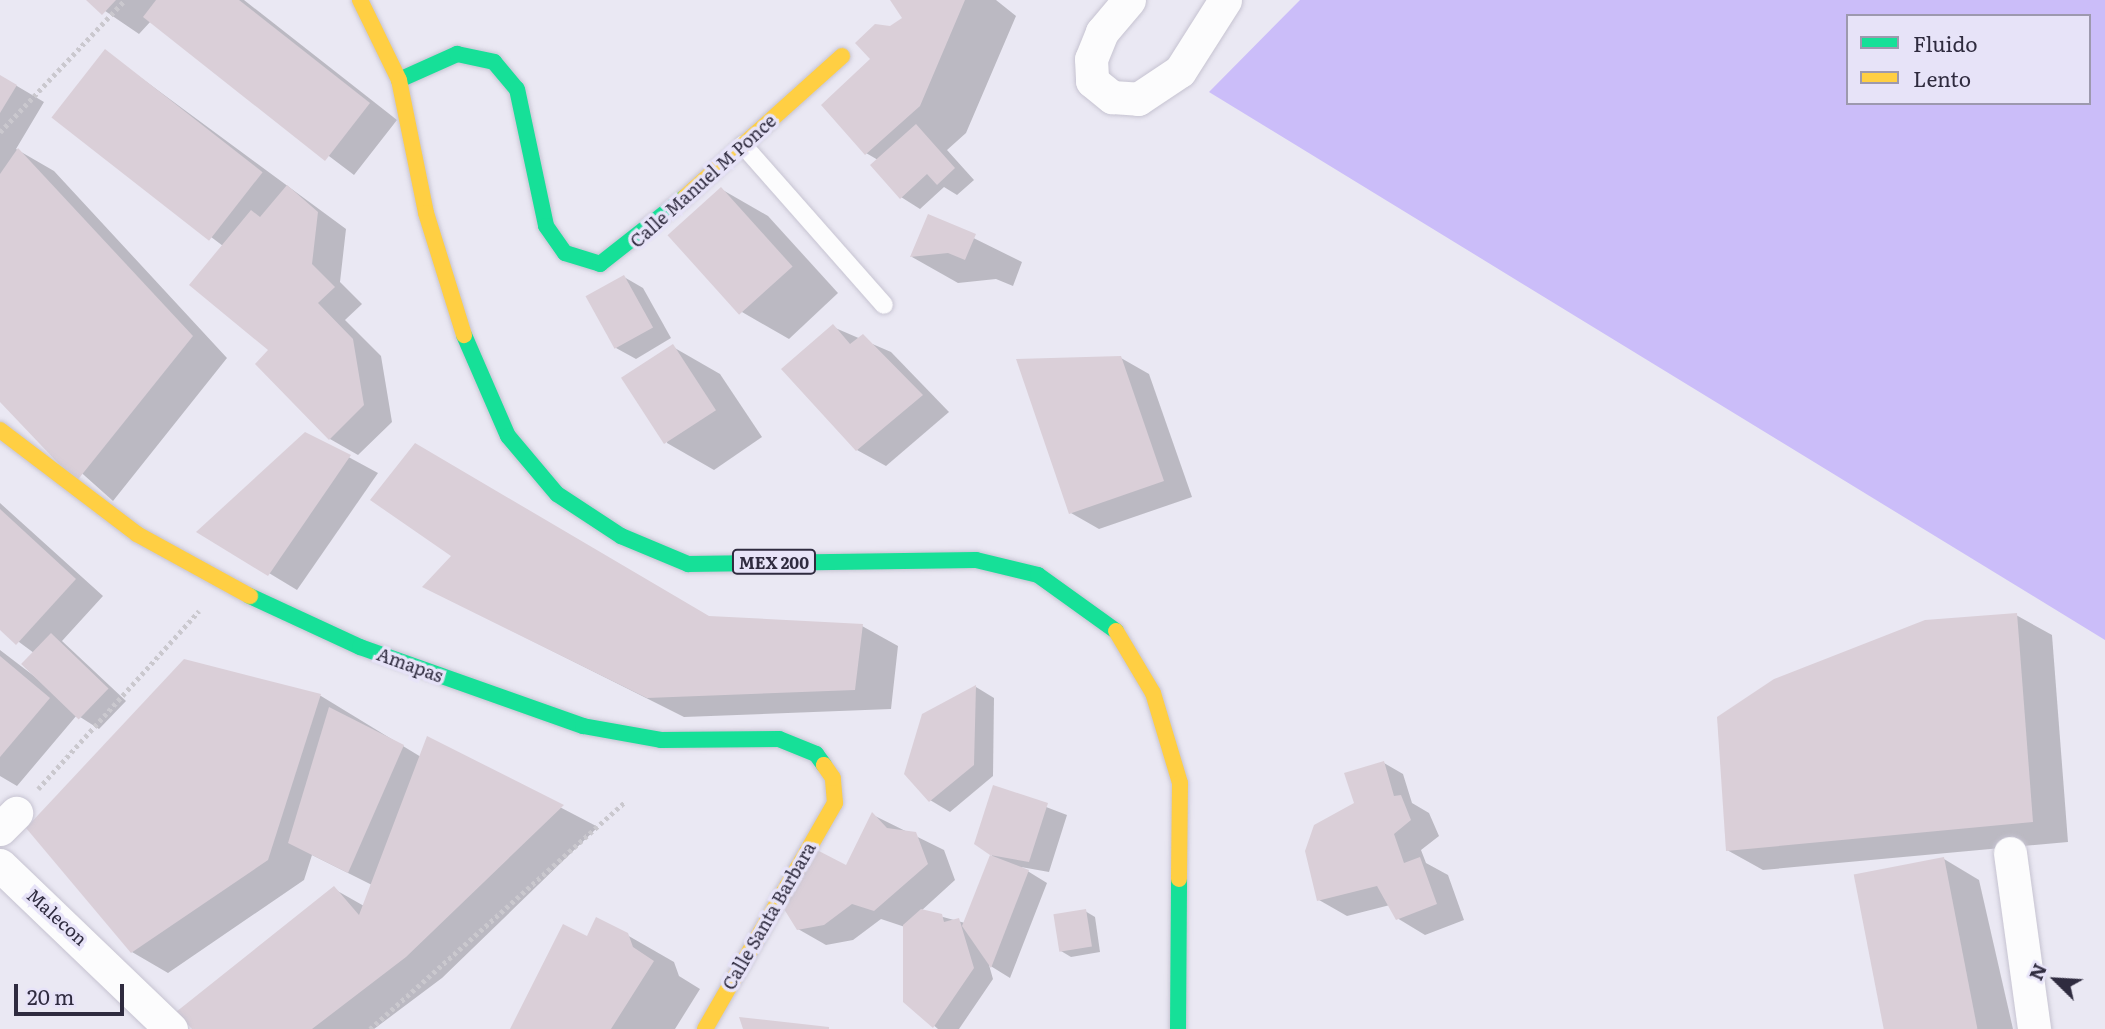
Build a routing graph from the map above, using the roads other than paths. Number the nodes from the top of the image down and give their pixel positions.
1 (360, 0) edge
2 (1129, 0) edge
3 (1225, 0) edge
4 (842, 56) dead end
5 (399, 80) junction
6 (743, 145) junction
7 (884, 306) dead end
8 (0, 430) edge
9 (835, 803) joint
10 (2010, 853) dead end
11 (0, 865) edge
12 (171, 1029) edge
13 (705, 1029) edge
14 (1178, 1029) edge
15 (2034, 1029) edge

1 - 5 main road, MEX 200
2 - 3 street
4 - 6 main road, Calle Manuel M Ponce
5 - 6 main road, Calle Manuel M Ponce
5 - 14 main road, MEX 200
6 - 7 lane
8 - 9 main road, Amapas
9 - 13 main road, Calle Santa Barbara
10 - 15 street
11 - 12 street, Malecon

